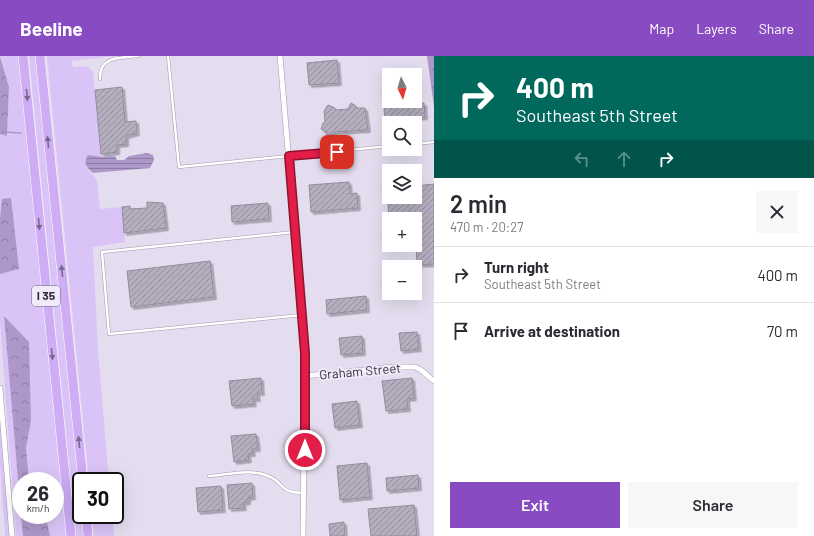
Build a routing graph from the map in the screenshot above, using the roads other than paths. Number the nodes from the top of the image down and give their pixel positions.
1 (23, 56) edge
2 (40, 56) edge
3 (138, 56) edge
4 (168, 56) edge
5 (280, 56) edge
6 (100, 79) dead end
7 (434, 142) edge
8 (422, 143) edge
9 (382, 147) edge
10 (289, 156) junction
11 (295, 232) junction
12 (302, 315) junction
13 (305, 376) junction
14 (434, 381) edge
15 (0, 388) edge
16 (82, 472) edge
17 (209, 476) dead end
18 (304, 493) junction
19 (87, 524) edge
20 (12, 536) edge
21 (71, 536) edge
22 (88, 536) edge
23 (302, 536) edge

1 -> 21 highway, I 35
16 -> 2 highway, I 35
3 - 6 lane
4 - 10 lane
5 - 10 street
7 - 8 lane
9 - 10 lane
10 - 11 street
11 - 12 street
11 - 12 lane
12 - 13 street
13 - 14 street, Graham Street
13 - 18 street
15 - 20 street
17 - 18 lane
18 - 23 street
19 - 22 highway

